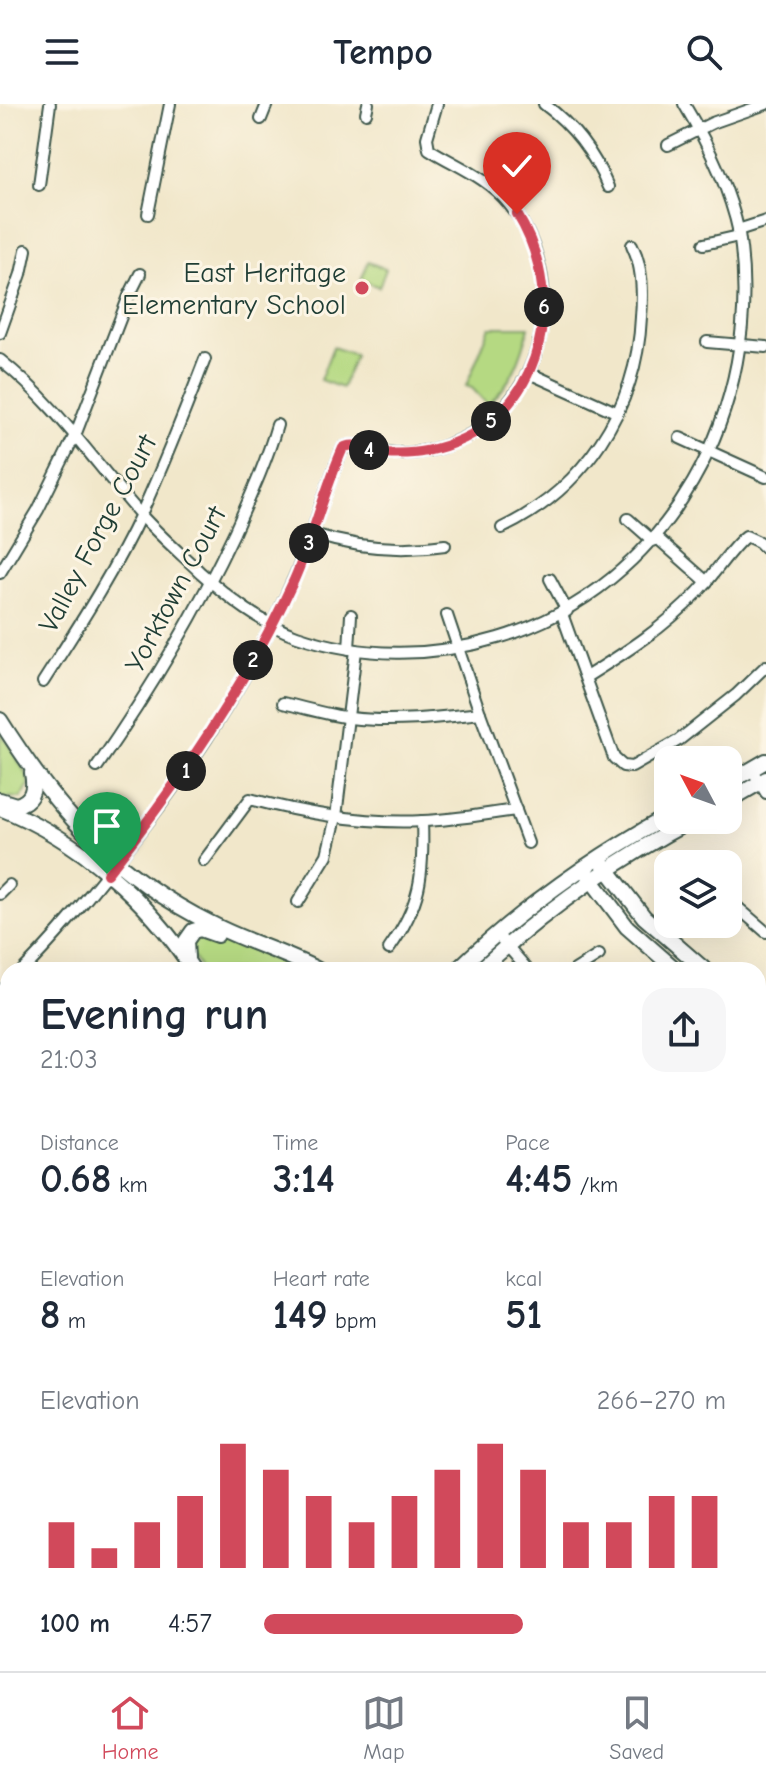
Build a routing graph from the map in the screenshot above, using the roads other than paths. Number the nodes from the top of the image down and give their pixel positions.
1 (50, 104) edge
2 (170, 104) edge
3 (267, 104) edge
4 (437, 104) edge
5 (544, 104) edge
6 (684, 104) edge
7 (764, 105) edge
8 (261, 119) dead end
9 (699, 129) junction
10 (668, 145) dead end
11 (39, 185) dead end
12 (608, 187) dead end
13 (148, 214) dead end
14 (766, 221) edge
15 (739, 233) junction
16 (704, 244) dead end
17 (632, 245) dead end
18 (26, 250) dead end
19 (140, 274) dead end
20 (0, 333) edge
21 (707, 342) dead end
22 (743, 345) junction
23 (766, 347) edge
24 (205, 359) dead end
25 (0, 360) edge
26 (529, 373) junction
27 (618, 413) junction
28 (277, 425) dead end
29 (76, 433) junction
30 (680, 438) dead end
31 (713, 452) junction
32 (766, 477) edge
33 (141, 515) junction
34 (628, 519) dead end
35 (502, 528) dead end
36 (313, 534) junction
37 (655, 539) junction
38 (445, 545) dead end
39 (766, 549) edge
40 (0, 573) edge
41 (550, 579) dead end
42 (211, 582) junction
43 (707, 582) junction
44 (564, 612) junction
45 (351, 615) dead end
46 (447, 615) dead end
47 (272, 625) junction
48 (458, 648) junction
49 (353, 650) junction
50 (766, 666) edge
51 (586, 677) junction
52 (43, 682) dead end
53 (283, 703) dead end
54 (480, 713) junction
55 (348, 718) junction
56 (0, 720) edge
57 (766, 761) edge
58 (97, 767) dead end
59 (32, 771) junction
60 (761, 781) edge
61 (742, 793) edge
62 (0, 800) edge
63 (0, 808) edge
64 (516, 810) junction
65 (336, 817) junction
66 (422, 821) junction
67 (654, 826) edge
68 (663, 834) edge
69 (528, 843) dead end
70 (204, 861) dead end
71 (602, 864) junction
72 (112, 868) junction
73 (587, 874) junction
74 (9, 885) dead end
75 (0, 894) edge
76 (298, 902) dead end
77 (742, 911) edge
78 (766, 932) edge
79 (237, 936) junction
80 (502, 940) junction
81 (389, 949) dead end
82 (599, 955) dead end
83 (29, 962) edge
84 (188, 962) edge
85 (190, 962) edge
86 (299, 962) edge
87 (469, 962) edge
88 (486, 962) edge
89 (521, 962) edge
90 (588, 962) edge
91 (667, 962) edge
92 (696, 962) edge

1 - 11 street
2 - 13 street
3 - 8 street
4 - 26 street
5 - 12 street
6 - 9 street
7 - 9 street
9 - 10 street
9 - 15 street
14 - 15 street
15 - 16 street
15 - 22 street
17 - 27 street
18 - 20 street
19 - 29 street
21 - 22 street
22 - 23 street
22 - 31 street
24 - 33 street, Valley Forge Court
25 - 29 street
26 - 27 street
26 - 36 street
27 - 35 street
28 - 42 street, Yorktown Court
29 - 33 street
29 - 40 street
30 - 31 street
31 - 32 street
31 - 37 street
33 - 42 street
33 - 52 street, Valley Forge Court
34 - 37 street
36 - 38 street
36 - 47 street
37 - 43 street
37 - 44 street
39 - 43 street
41 - 44 street
42 - 47 street
42 - 58 street, Yorktown Court
43 - 51 street
44 - 48 street
44 - 51 street
45 - 49 street
46 - 48 street
47 - 49 street
47 - 72 street
48 - 49 street
48 - 54 street
49 - 55 street
50 - 51 street
53 - 55 street
54 - 55 street
54 - 64 street
55 - 65 street
56 - 59 street
57 - 60 street
59 - 62 street
59 - 72 street
60 - 61 street
63 - 72 street
64 - 66 street
64 - 69 street
65 - 66 street
65 - 70 street
65 - 76 street
66 - 81 street
67 - 71 street
68 - 71 street
71 - 73 street
71 - 92 street
72 - 79 street
72 - 83 street
72 - 84 street
73 - 80 street
73 - 91 street
74 - 75 street
77 - 78 street
79 - 85 street
79 - 86 street
80 - 87 street
80 - 88 street
80 - 89 street
82 - 90 street

